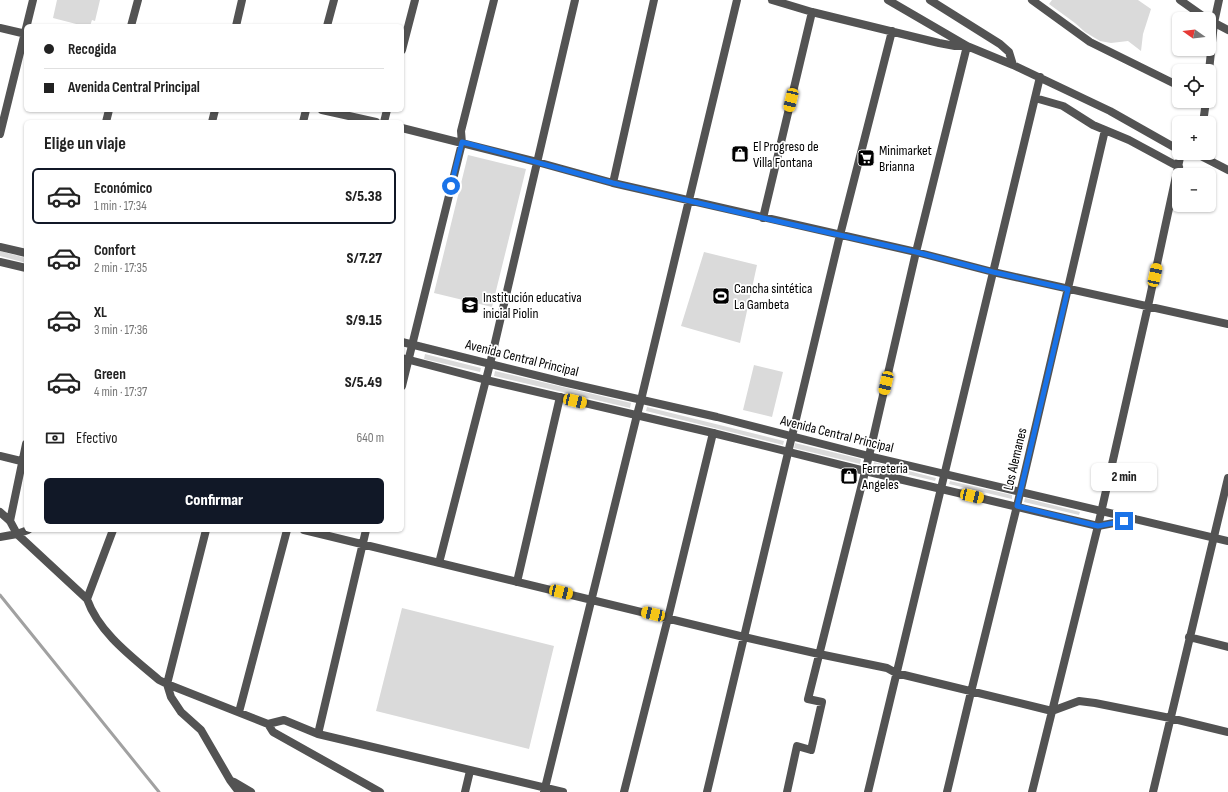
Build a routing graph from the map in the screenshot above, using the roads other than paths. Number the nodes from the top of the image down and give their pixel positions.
1 (33, 0) edge
2 (138, 0) edge
3 (242, 0) edge
4 (334, 0) edge
5 (415, 0) edge
6 (494, 0) edge
7 (575, 0) edge
8 (654, 0) edge
9 (736, 0) edge
10 (772, 0) edge
11 (888, 0) edge
12 (930, 0) edge
13 (1032, 0) edge
14 (1180, 0) edge
15 (1219, 0) edge
16 (1043, 3) edge
17 (812, 12) junction
18 (1197, 12) edge
19 (1214, 12) edge
20 (27, 24) edge
21 (132, 24) edge
22 (236, 24) edge
23 (328, 24) edge
24 (1216, 24) edge
25 (0, 28) edge
26 (1228, 30) edge
27 (892, 31) junction
28 (24, 34) edge
29 (24, 38) edge
30 (404, 42) edge
31 (967, 46) junction
32 (1013, 65) junction
33 (1040, 77) junction
34 (1172, 83) edge
35 (1035, 98) junction
36 (331, 112) edge
37 (367, 120) edge
38 (404, 128) edge
39 (1105, 130) junction
40 (0, 134) edge
41 (462, 142) junction
42 (1172, 146) edge
43 (1180, 160) edge
44 (1209, 160) edge
45 (537, 162) junction
46 (1178, 167) junction
47 (1228, 170) edge
48 (613, 183) junction
49 (689, 201) junction
50 (763, 218) junction
51 (840, 235) junction
52 (0, 247) edge
53 (916, 252) junction
54 (24, 253) edge
55 (0, 262) edge
56 (24, 268) edge
57 (993, 272) junction
58 (1068, 289) junction
59 (1148, 306) junction
60 (1228, 324) edge
61 (404, 343) edge
62 (412, 345) junction
63 (405, 359) edge
64 (490, 364) junction
65 (486, 380) junction
66 (560, 397) junction
67 (641, 400) junction
68 (636, 415) junction
69 (713, 433) junction
70 (792, 437) junction
71 (788, 452) junction
72 (0, 456) edge
73 (869, 456) junction
74 (24, 462) edge
75 (865, 471) junction
76 (944, 474) junction
77 (1228, 478) edge
78 (941, 489) junction
79 (1021, 491) junction
80 (1017, 506) junction
81 (1101, 510) junction
82 (0, 512) edge
83 (1137, 519) junction
84 (10, 521) junction
85 (1098, 526) junction
86 (24, 531) edge
87 (112, 532) edge
88 (205, 532) edge
89 (286, 532) edge
90 (312, 532) edge
91 (366, 532) edge
92 (17, 534) junction
93 (0, 537) edge
94 (1213, 537) junction
95 (1228, 540) edge
96 (363, 544) junction
97 (439, 563) junction
98 (516, 582) junction
99 (87, 599) junction
100 (591, 600) junction
101 (668, 618) junction
102 (744, 637) junction
103 (1189, 637) junction
104 (1228, 647) edge
105 (819, 654) junction
106 (896, 673) junction
107 (167, 684) junction
108 (971, 692) junction
109 (240, 712) junction
110 (1052, 712) junction
111 (1170, 718) junction
112 (268, 724) junction
113 (1228, 732) edge
114 (318, 734) junction
115 (470, 771) junction
116 (230, 780) junction
117 (545, 790) edge
118 (239, 792) edge
119 (251, 792) edge
120 (380, 792) edge
121 (465, 792) edge
122 (563, 792) edge
123 (624, 792) edge
124 (707, 792) edge
125 (787, 792) edge
126 (868, 792) edge
127 (947, 792) edge
128 (1032, 792) edge
129 (1153, 792) edge

1 - 20 street
2 - 21 street
3 - 22 street
4 - 23 street
5 - 30 street
6 - 41 street
7 - 45 street
8 - 48 street
9 - 49 street
10 - 17 street
11 - 31 street
12 - 32 street
13 - 16 street
14 - 18 street
15 - 19 street
16 - 34 street
17 - 27 street
17 - 50 street
24 - 26 street
25 - 28 street
27 - 31 street
27 - 51 street
29 - 40 street
31 - 32 street
31 - 53 street
32 - 33 street
33 - 35 street
33 - 42 street
35 - 39 street
35 - 57 street
36 - 37 street
38 - 41 street
39 - 46 street
39 - 58 street, Los Alemanes
41 - 45 street
41 - 62 street
43 - 46 street
44 - 47 street
45 - 48 street
45 - 64 street
46 - 59 street
48 - 49 street
49 - 50 street
49 - 67 street
50 - 51 street
51 - 53 street
51 - 70 street
52 - 54 street
53 - 57 street
53 - 73 street
55 - 56 street
57 - 58 street
57 - 76 street
58 - 59 street
58 - 79 street, Los Alemanes
59 - 60 street
59 - 81 street
61 - 62 street, Avenida Central Principal
62 - 63 street
62 - 64 street, Avenida Central Principal
63 - 65 street, Avenida Central Principal
64 - 65 street
64 - 67 street, Avenida Central Principal
65 - 66 street, Avenida Central Principal
65 - 97 street
66 - 68 street, Avenida Central Principal
66 - 98 street
67 - 68 street
67 - 70 street, Avenida Central Principal
68 - 69 street, Avenida Central Principal
68 - 100 street
69 - 71 street, Avenida Central Principal
69 - 101 street
70 - 71 street
70 - 73 street, Avenida Central Principal
71 - 75 street, Avenida Central Principal
71 - 102 street
72 - 74 street
73 - 75 street
73 - 76 street, Avenida Central Principal
74 - 84 street
75 - 78 street, Avenida Central Principal
75 - 105 street
76 - 78 street
76 - 79 street, Avenida Central Principal
77 - 94 street
78 - 80 street, Avenida Central Principal
78 - 106 street
79 - 80 street, Los Alemanes
79 - 81 street, Avenida Central Principal
80 - 85 street, Avenida Central Principal
80 - 108 street, Los Alemanes
81 - 83 street, Avenida Central Principal
81 - 85 street
82 - 84 street
83 - 85 street, Avenida Central Principal
83 - 94 street
84 - 92 street
85 - 110 street
86 - 92 street
87 - 99 street
88 - 107 street
89 - 109 street
90 - 96 street
91 - 96 street
92 - 93 street
92 - 99 street
94 - 95 street
94 - 103 street
96 - 97 street
96 - 114 street
97 - 98 street
98 - 100 street
99 - 107 street
100 - 101 street
100 - 117 street
101 - 102 street
101 - 123 street
102 - 105 street
102 - 124 street
103 - 104 street
103 - 111 street
105 - 106 street
105 - 125 street
106 - 108 street
106 - 126 street
107 - 109 street
107 - 116 street
108 - 110 street
108 - 127 street, Los Alemanes
109 - 112 street
110 - 111 street
110 - 128 street
111 - 113 street
111 - 129 street
112 - 114 street
112 - 120 street
114 - 115 street
115 - 117 street
115 - 121 street
116 - 118 street
116 - 119 street
117 - 122 street

